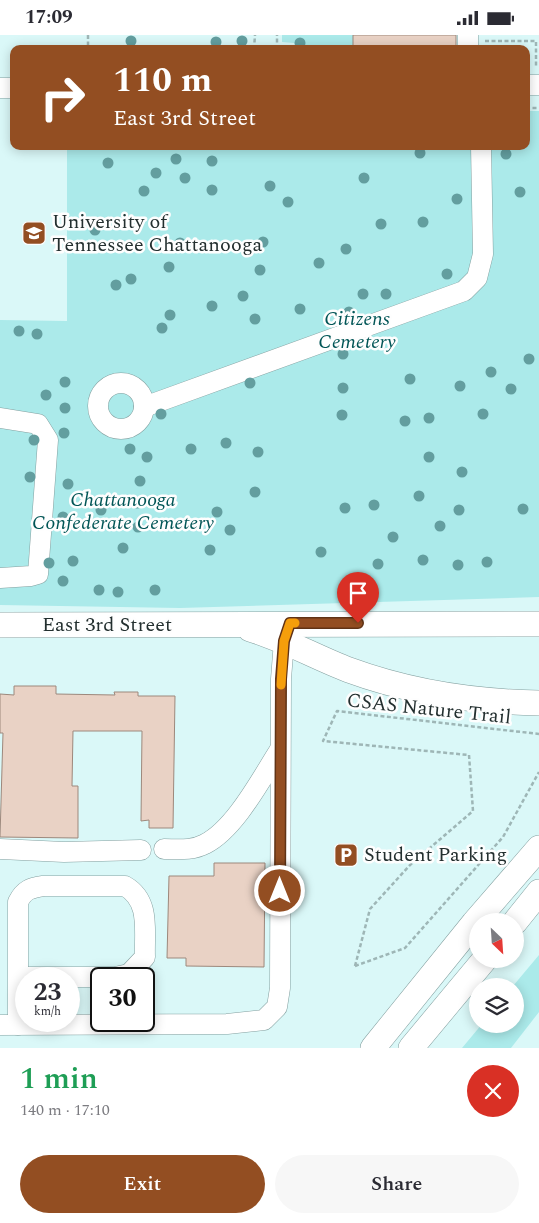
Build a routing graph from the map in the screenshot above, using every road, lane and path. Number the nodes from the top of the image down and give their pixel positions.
1 (468, 42) edge
2 (534, 79) edge
3 (481, 150) edge
4 (144, 407) dead end
5 (0, 417) edge
6 (0, 578) edge
7 (539, 624) edge
8 (0, 625) edge
9 (287, 632) junction
10 (539, 703) edge
11 (539, 734) edge
12 (279, 751) junction
13 (539, 772) edge
14 (539, 831) edge
15 (539, 848) edge
16 (0, 849) edge
17 (164, 849) dead end
18 (142, 850) dead end
19 (539, 892) edge
20 (481, 913) edge
21 (483, 913) edge
22 (522, 913) edge
23 (469, 929) edge
24 (478, 968) edge
25 (18, 977) joint
26 (15, 993) edge
27 (9, 1025) edge
28 (373, 1048) edge
29 (411, 1048) edge

1 - 2 path
3 - 4 street
5 - 6 street
7 - 9 main road, East 3rd Street
8 - 9 main road, East 3rd Street
9 - 10 main road, East 3rd Street
9 - 12 street
11 - 13 path, CSAS Nature Trail
12 - 17 street
12 - 27 street
14 - 20 main road
15 - 21 main road
16 - 18 street
19 - 22 main road
23 - 28 main road
24 - 29 main road
25 - 25 street
26 - 27 street

